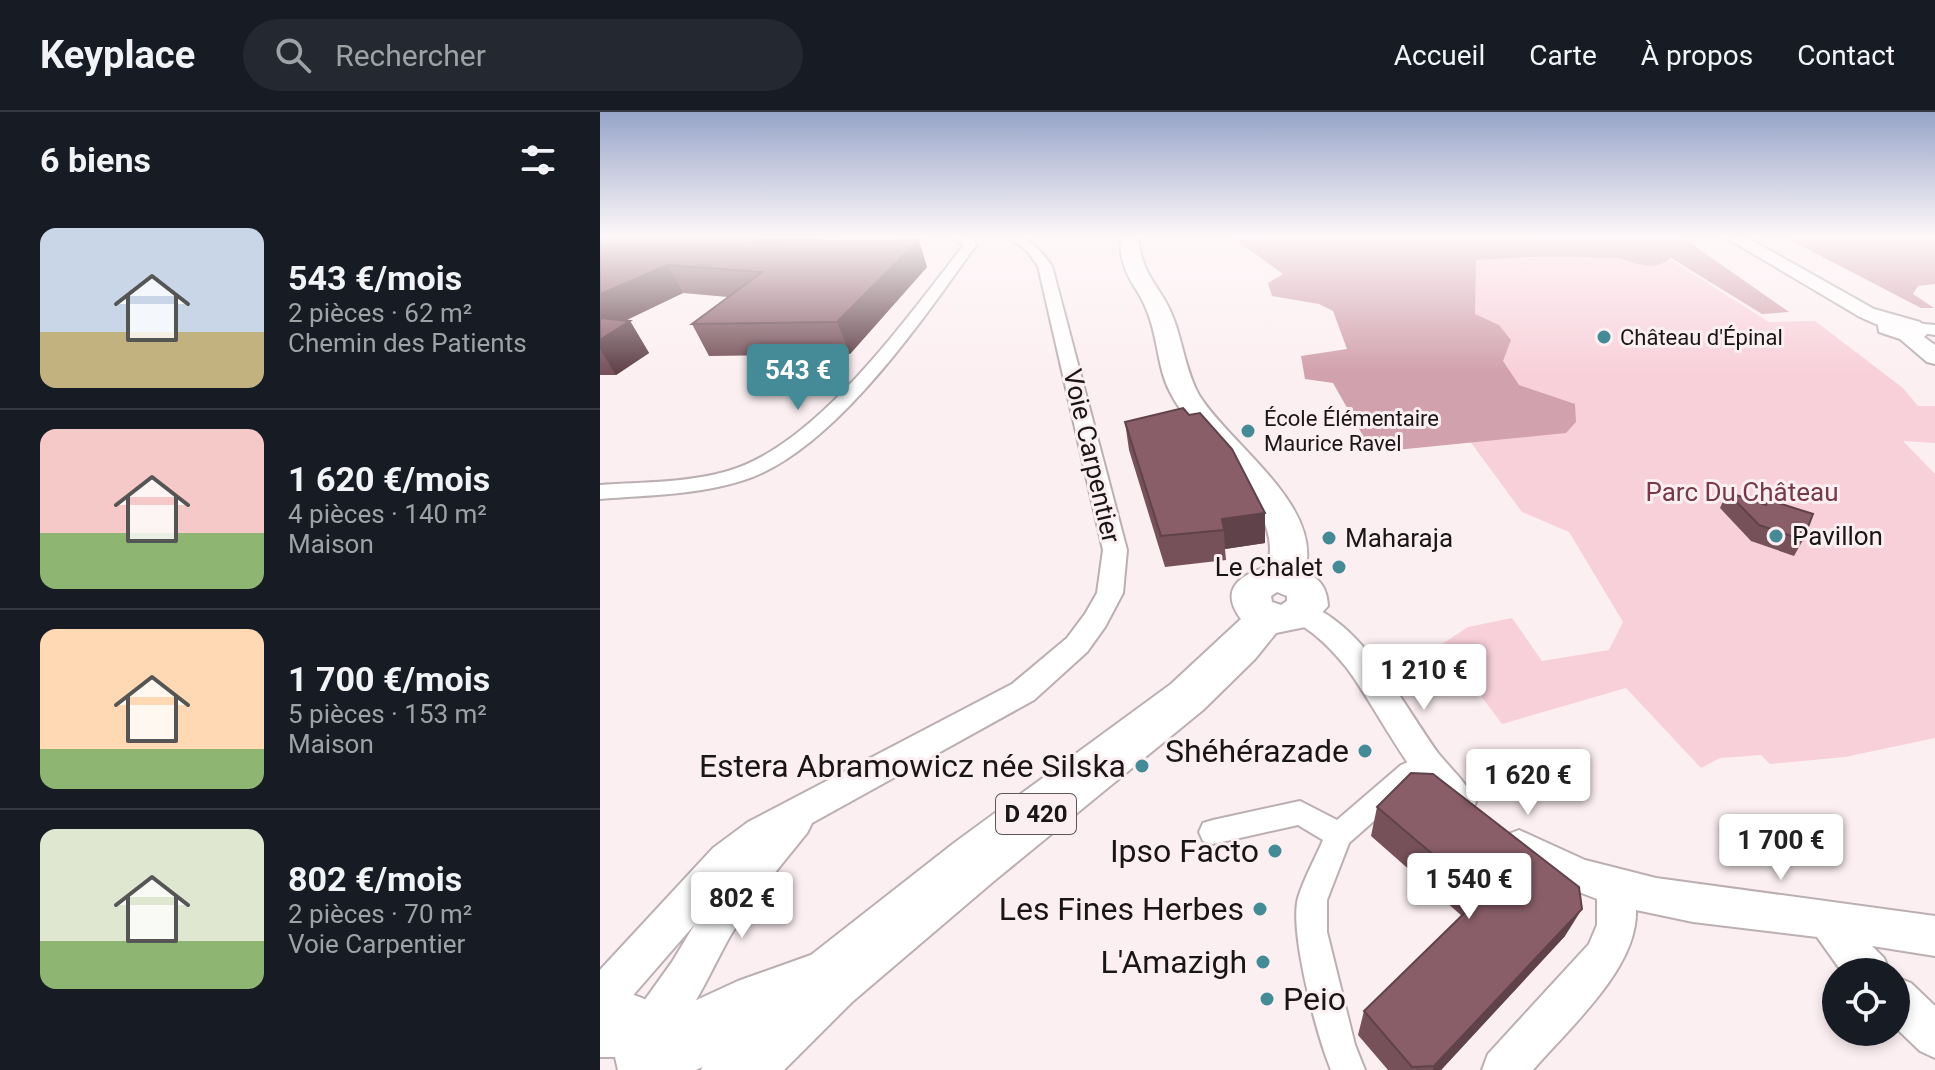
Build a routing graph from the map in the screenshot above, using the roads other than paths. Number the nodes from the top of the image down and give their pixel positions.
1 (941, 282) edge
2 (1049, 282) edge
3 (1143, 282) edge
4 (1812, 282) edge
5 (1912, 329) edge
6 (1935, 357) edge
7 (600, 492) edge
8 (1283, 603) junction
9 (1427, 765) junction
10 (802, 813) junction
11 (1213, 832) dead end
12 (1339, 835) junction
13 (1616, 888) junction
14 (1828, 919) junction
15 (1935, 936) edge
16 (1856, 958) edge
17 (830, 980) junction
18 (1910, 1012) edge
19 (1935, 1036) edge
20 (630, 1038) edge
21 (735, 1070) edge
22 (1348, 1070) edge
23 (1504, 1070) edge

1 - 7 street
2 - 10 street, Voie Carpentier
3 - 8 main road
4 - 5 main road
5 - 6 main road
8 - 9 street
8 - 17 main road, D 420
9 - 12 street
9 - 13 street
10 - 20 street, Voie Carpentier
10 - 20 street, Voie Carpentier
11 - 12 street
12 - 22 street
13 - 14 street
13 - 23 street
14 - 15 street
14 - 16 street
17 - 20 main road, D 420
17 - 21 main road, D 420
18 - 19 street

